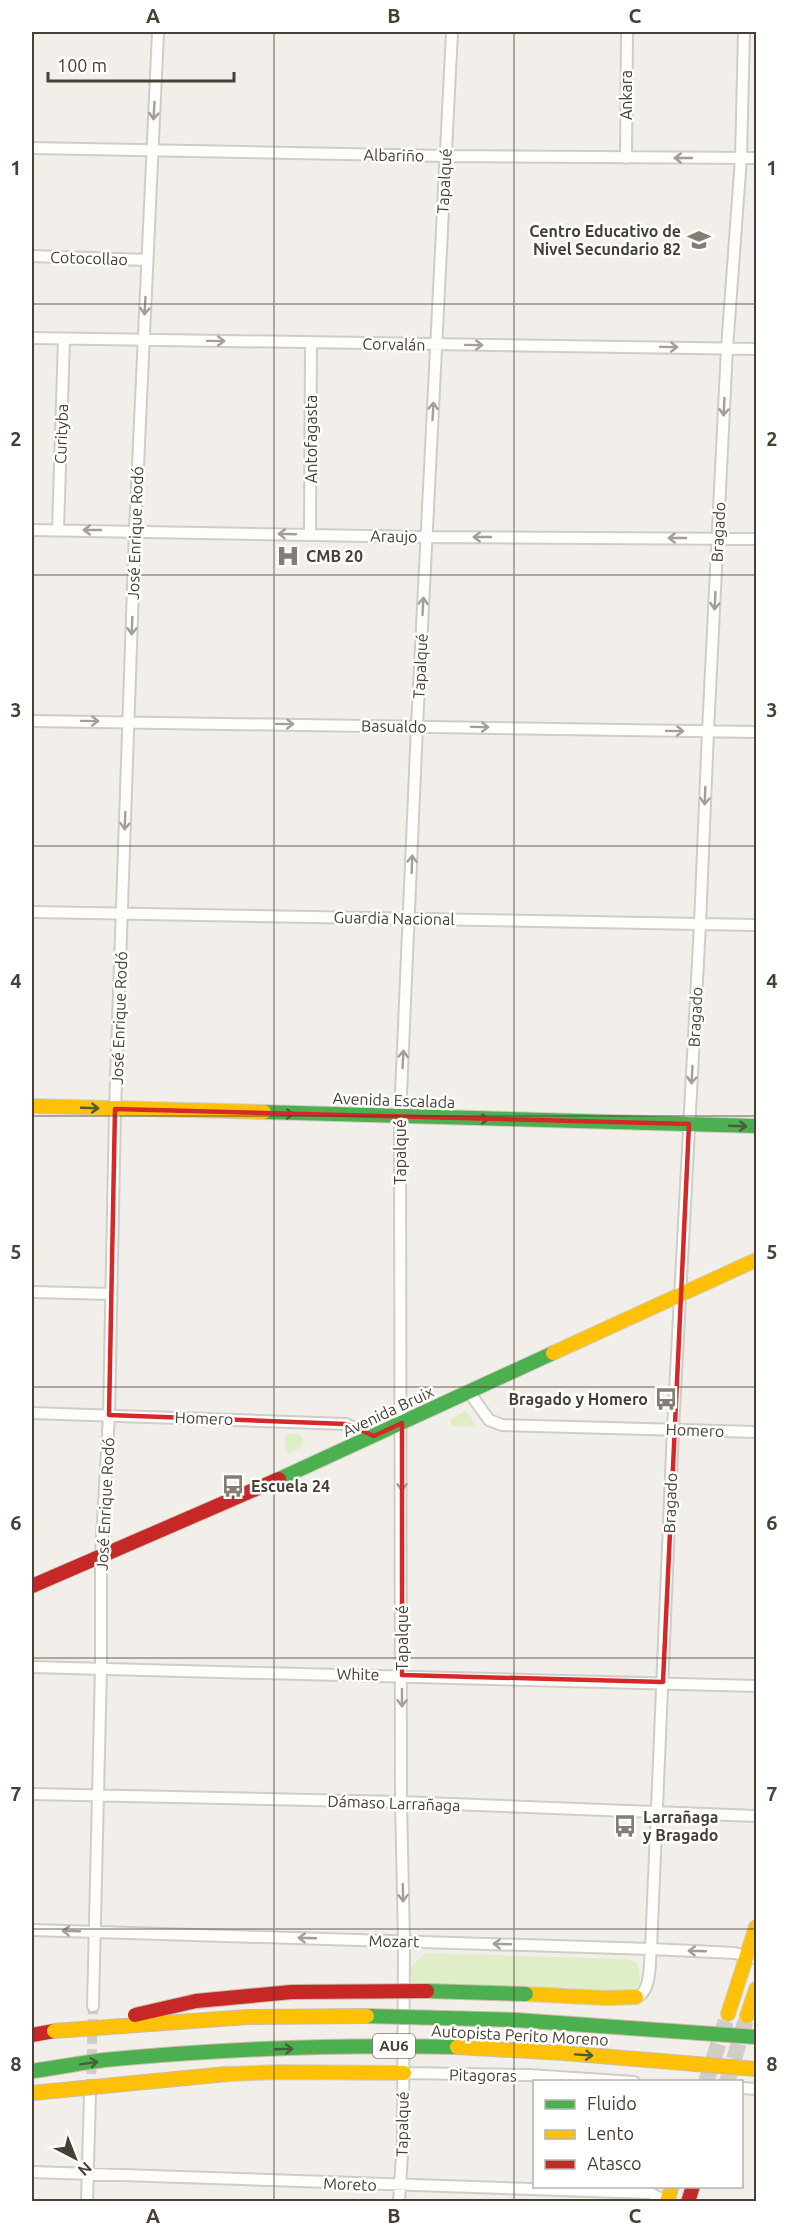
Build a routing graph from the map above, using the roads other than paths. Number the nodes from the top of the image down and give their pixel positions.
1 (158, 32) edge
2 (452, 32) edge
3 (627, 32) edge
4 (744, 32) edge
5 (743, 64) junction
6 (756, 64) edge
7 (32, 148) edge
8 (152, 151) junction
9 (446, 156) junction
10 (626, 158) junction
11 (741, 158) junction
12 (756, 158) edge
13 (32, 256) edge
14 (147, 260) junction
15 (32, 338) edge
16 (64, 339) junction
17 (143, 340) junction
18 (311, 342) junction
19 (436, 344) junction
20 (727, 348) junction
21 (756, 349) edge
22 (32, 530) edge
23 (58, 530) junction
24 (135, 530) junction
25 (310, 535) junction
26 (427, 537) junction
27 (718, 539) junction
28 (756, 539) edge
29 (32, 721) edge
30 (128, 722) junction
31 (417, 726) junction
32 (708, 731) junction
33 (756, 732) edge
34 (32, 912) edge
35 (123, 914) junction
36 (410, 918) junction
37 (700, 924) junction
38 (756, 925) edge
39 (32, 1106) edge
40 (115, 1109) junction
41 (400, 1117) junction
42 (689, 1124) junction
43 (756, 1126) edge
44 (756, 1260) edge
45 (32, 1292) edge
46 (111, 1294) junction
47 (681, 1295) junction
48 (469, 1392) junction
49 (32, 1413) edge
50 (109, 1415) junction
51 (402, 1423) junction
52 (673, 1429) junction
53 (756, 1432) edge
54 (374, 1436) junction
55 (101, 1556) junction
56 (32, 1586) edge
57 (32, 1666) edge
58 (102, 1668) junction
59 (402, 1675) junction
60 (663, 1682) junction
61 (756, 1686) edge
62 (32, 1794) edge
63 (98, 1796) junction
64 (401, 1802) junction
65 (656, 1812) junction
66 (756, 1816) edge
67 (756, 1927) edge
68 (32, 1930) edge
69 (95, 1932) junction
70 (404, 1941) junction
71 (651, 1950) junction
72 (752, 1957) edge
73 (756, 1989) edge
74 (636, 1997) joint
75 (93, 2006) tunnel mouth
76 (728, 2014) tunnel mouth
77 (753, 2016) tunnel mouth
78 (54, 2031) junction
79 (32, 2034) edge
80 (756, 2037) edge
81 (756, 2069) edge
82 (32, 2071) edge
83 (404, 2073) junction
84 (599, 2080) edge
85 (32, 2093) edge
86 (90, 2093) tunnel mouth
87 (32, 2172) edge
88 (88, 2174) junction
89 (399, 2186) junction
90 (87, 2202) edge
91 (399, 2202) edge
92 (667, 2202) edge

1 -> 8 street, José Enrique Rodó
2 - 9 street, Tapalqué
3 - 10 street, Ankara
4 - 5 street, Bragado
5 - 6 street
5 - 11 street, Bragado
7 - 8 street, Albariño
8 - 9 street, Albariño
8 - 14 street, José Enrique Rodó
9 - 10 street, Albariño
9 - 19 street, Tapalqué
11 -> 10 street, Albariño
11 - 12 street, Albariño
11 - 20 street, Bragado
13 - 14 street, Cotocollao
14 -> 17 street, José Enrique Rodó
15 - 16 street, Corvalán
16 - 17 street, Corvalán
16 - 23 street, Curityba
17 -> 18 street, Corvalán
17 - 24 street, José Enrique Rodó
18 - 19 street, Corvalán
18 - 25 street, Antofagasta
19 -> 20 street, Corvalán
26 -> 19 street, Tapalqué
20 - 21 street, Corvalán
20 -> 27 street, Bragado
22 - 23 street, Araujo
24 -> 23 street, Araujo
25 -> 24 street, Araujo
24 -> 30 street, José Enrique Rodó
25 - 26 street, Araujo
27 -> 26 street, Araujo
31 -> 26 street, Tapalqué
27 - 28 street, Araujo
27 -> 32 street, Bragado
29 -> 30 street, Basualdo
30 -> 31 street, Basualdo
30 -> 35 street, José Enrique Rodó
31 -> 32 street, Basualdo
36 -> 31 street, Tapalqué
32 - 33 street, Basualdo
32 -> 37 street, Bragado
34 - 35 street, Guardia Nacional
35 - 36 street, Guardia Nacional
35 - 40 street, José Enrique Rodó
36 - 37 street, Guardia Nacional
41 -> 36 street, Tapalqué
37 - 38 street, Guardia Nacional
37 -> 42 street, Bragado
39 -> 40 main road, Avenida Escalada
40 -> 41 main road, Avenida Escalada
40 - 46 street, José Enrique Rodó
41 -> 42 main road, Avenida Escalada
41 - 51 street, Tapalqué
42 -> 43 main road, Avenida Escalada
42 - 47 street, Bragado
44 - 47 main road, Avenida Bruix
45 - 46 street
46 - 50 street, José Enrique Rodó
47 - 48 main road, Avenida Bruix
47 - 52 street, Bragado
48 - 51 main road, Avenida Bruix
48 - 52 street, Homero
49 - 50 street, Homero
50 - 54 street, Homero
50 - 55 street, José Enrique Rodó
51 - 54 main road, Avenida Bruix
51 -> 59 street, Tapalqué
52 - 53 street, Homero
52 - 60 street, Bragado
54 - 55 main road, Avenida Bruix
55 - 56 main road, Avenida Bruix
55 - 58 street, José Enrique Rodó
57 - 58 street, White
58 - 59 street, White
58 - 63 street, José Enrique Rodó
59 - 60 street, White
59 -> 64 street, Tapalqué
60 - 61 street, White
60 - 65 street, Bragado
62 - 63 street, Dámaso Larrañaga
63 - 64 street, Dámaso Larrañaga
63 - 69 street, José Enrique Rodó
64 - 65 street, Dámaso Larrañaga
64 -> 70 street, Tapalqué
65 - 66 street, Dámaso Larrañaga
65 - 71 street, Bragado
67 - 72 main road
69 -> 68 street, Mozart
70 -> 69 street, Mozart
69 - 75 street, José Enrique Rodó
71 -> 70 street, Mozart
70 - 83 street, Tapalqué
72 -> 71 street, Mozart
71 - 74 street, Bragado
72 - 76 main road
73 - 77 main road
74 - 78 main road, bridge
78 - 79 main road, Autopista Perito Moreno / AU6
78 - 80 main road, Autopista Perito Moreno / AU6, bridge
82 -> 81 main road, Autopista Perito Moreno / AU6, bridge
83 - 84 street, Pitagoras
83 - 85 main road, bridge
83 - 89 street, Tapalqué
86 - 88 street
87 - 88 street, Moreto
88 - 89 street, Moreto
88 - 90 street
89 - 91 street, Tapalqué
89 - 92 street, Moreto

